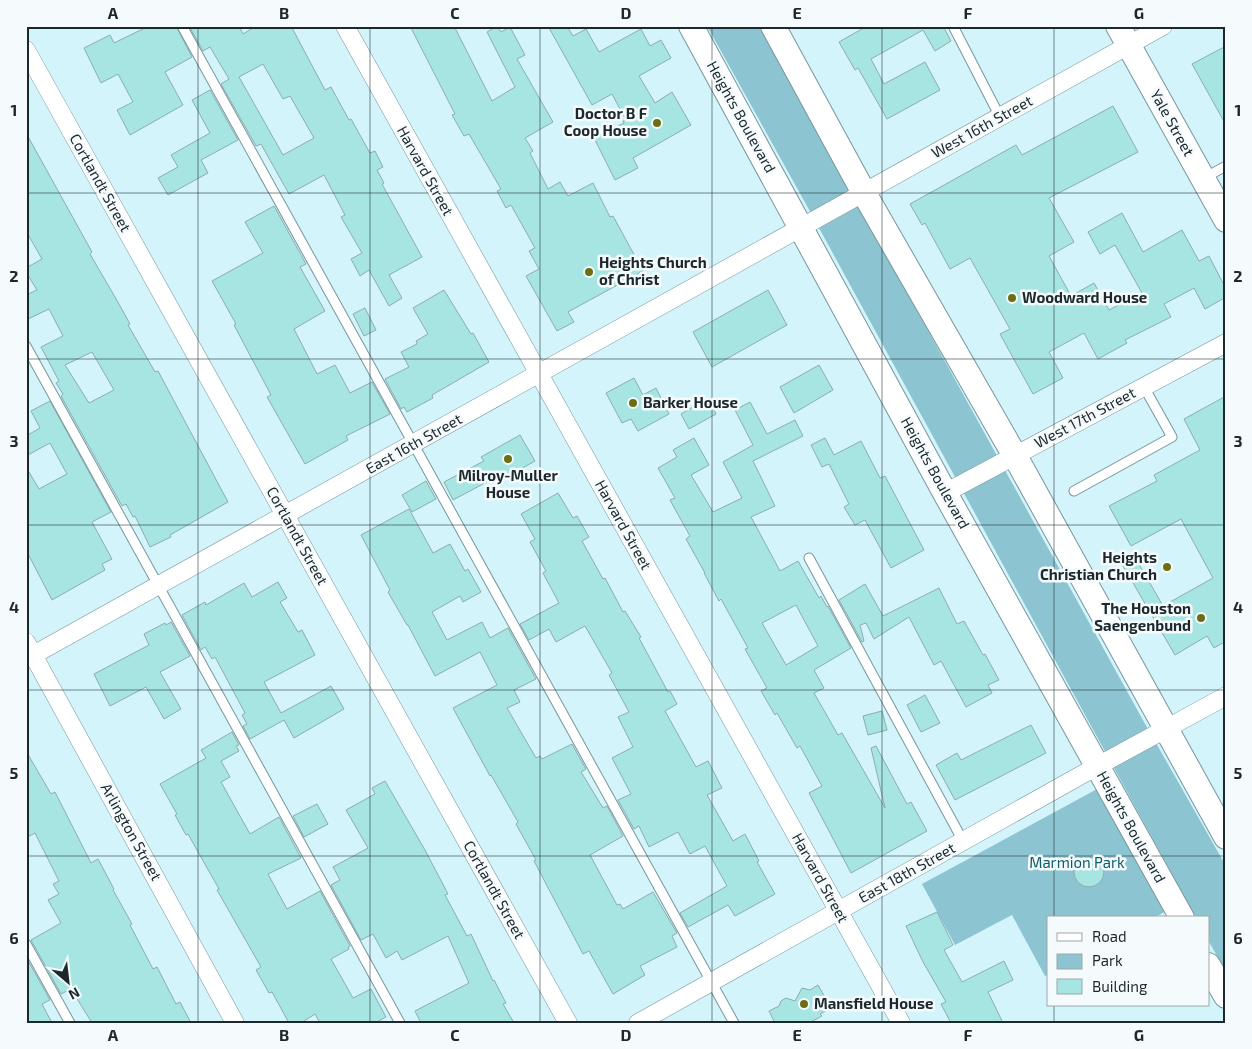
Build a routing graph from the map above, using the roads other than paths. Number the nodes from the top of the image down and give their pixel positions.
1 (182, 26) edge
2 (345, 26) edge
3 (691, 26) edge
4 (773, 26) edge
5 (953, 26) edge
6 (1163, 26) edge
7 (1123, 36) edge
8 (26, 50) edge
9 (1000, 117) junction
10 (1226, 166) edge
11 (1202, 178) junction
12 (864, 193) junction
13 (1226, 220) edge
14 (801, 228) junction
15 (1226, 343) edge
16 (26, 346) edge
17 (539, 374) junction
18 (1144, 386) junction
19 (414, 444) junction
20 (1015, 456) junction
21 (1074, 491) dead end
22 (945, 493) junction
23 (285, 515) junction
24 (809, 558) dead end
25 (158, 585) junction
26 (29, 652) edge
27 (1226, 696) edge
28 (1166, 729) junction
29 (1097, 766) junction
30 (1226, 837) edge
31 (963, 841) junction
32 (838, 911) junction
33 (1181, 916) edge
34 (26, 944) edge
35 (1210, 968) edge
36 (711, 982) junction
37 (1226, 996) edge
38 (70, 1023) edge
39 (235, 1023) edge
40 (400, 1023) edge
41 (568, 1023) edge
42 (638, 1023) edge
43 (734, 1023) edge
44 (900, 1023) edge

1 - 19 lane
2 - 17 street, Harvard Street
3 - 14 main road, Heights Boulevard
4 - 12 main road
5 - 9 lane
6 - 7 street, West 16th Street
7 - 9 street, West 16th Street
7 - 11 main road, Yale Street
8 - 23 street, Cortlandt Street
9 - 12 street, West 16th Street
10 - 11 lane
11 - 13 main road, Yale Street
12 - 14 street, West 16th Street
12 - 20 main road
14 - 17 street, East 16th Street
14 - 22 main road, Heights Boulevard
15 - 18 street, West 17th Street
16 - 25 lane
17 - 19 street, East 16th Street
17 - 32 street, Harvard Street
18 - 20 street, West 17th Street
18 - 21 lane
19 - 23 street, East 16th Street
19 - 36 lane
20 - 22 street, West 17th Street
20 - 28 main road
22 - 29 main road, Heights Boulevard
23 - 25 street, East 16th Street
23 - 41 street, Cortlandt Street
24 - 31 lane
25 - 26 street, East 16th Street
25 - 40 lane
26 - 39 street, Arlington Street
27 - 28 street, East 18th Street
28 - 29 street, East 18th Street
28 - 30 main road
29 - 31 street, East 18th Street
29 - 33 main road, Heights Boulevard
31 - 32 street, East 18th Street
32 - 36 street, East 18th Street
32 - 44 street, Harvard Street
34 - 38 lane
35 - 37 main road
36 - 42 street, East 18th Street
36 - 43 lane

